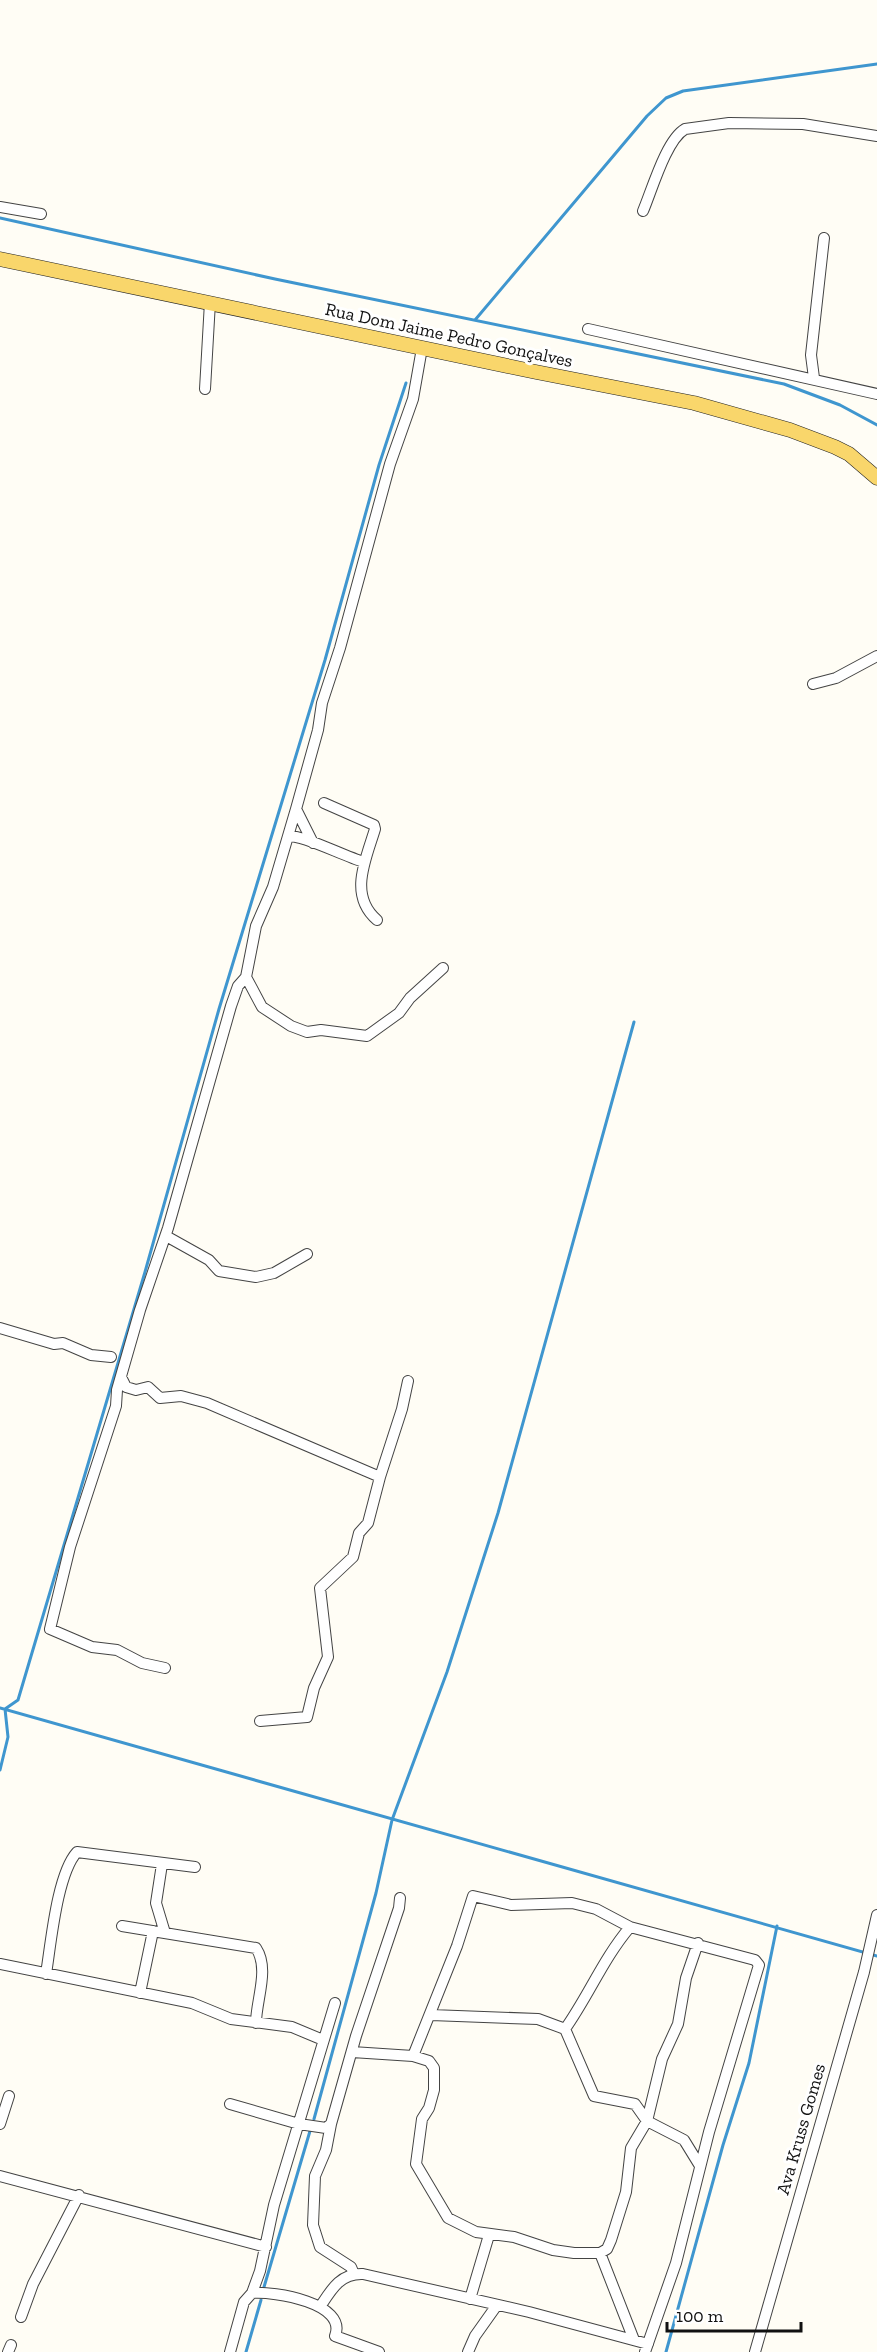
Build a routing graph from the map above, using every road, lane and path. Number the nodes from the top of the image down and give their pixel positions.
1 (877, 136) edge
2 (0, 207) edge
3 (643, 211) dead end
4 (41, 214) dead end
5 (824, 238) dead end
6 (0, 259) edge
7 (210, 302) junction
8 (588, 329) dead end
9 (423, 348) junction
10 (814, 378) junction
11 (205, 389) dead end
12 (877, 394) edge
13 (877, 478) edge
14 (877, 656) edge
15 (813, 684) dead end
16 (324, 803) dead end
17 (296, 809) junction
18 (288, 836) junction
19 (313, 843) junction
20 (364, 861) junction
21 (377, 920) dead end
22 (443, 968) dead end
23 (246, 977) junction
24 (166, 1236) junction
25 (308, 1254) dead end
26 (0, 1328) edge
27 (111, 1357) dead end
28 (121, 1377) junction
29 (408, 1381) dead end
30 (380, 1477) junction
31 (165, 1668) dead end
32 (260, 1720) dead end
33 (162, 1864) junction
34 (195, 1868) dead end
35 (400, 1898) dead end
36 (877, 1915) edge
37 (122, 1926) dead end
38 (630, 1927) junction
39 (153, 1931) junction
40 (165, 1933) junction
41 (698, 1943) junction
42 (0, 1964) edge
43 (46, 1974) junction
44 (140, 1993) junction
45 (335, 2003) dead end
46 (430, 2015) junction
47 (256, 2023) junction
48 (565, 2029) junction
49 (323, 2040) junction
50 (352, 2052) junction
51 (413, 2056) junction
52 (9, 2097) dead end
53 (230, 2104) dead end
54 (647, 2121) junction
55 (0, 2124) edge
56 (299, 2124) junction
57 (331, 2124) junction
58 (700, 2166) junction
59 (0, 2176) edge
60 (78, 2195) junction
61 (489, 2235) junction
62 (266, 2247) junction
63 (600, 2253) junction
64 (354, 2274) junction
65 (252, 2293) junction
66 (470, 2299) junction
67 (497, 2305) junction
68 (320, 2307) junction
69 (21, 2317) dead end
70 (634, 2340) junction
71 (646, 2348) edge
72 (230, 2352) edge
73 (379, 2352) edge
74 (468, 2352) edge
75 (754, 2352) edge

1 - 3 street
2 - 4 street
5 - 10 street
6 - 7 main road, Rua Dom Jaime Pedro Gonçalves
7 - 9 main road, Rua Dom Jaime Pedro Gonçalves
7 - 11 street
8 - 10 street
9 - 13 main road, Rua Dom Jaime Pedro Gonçalves
9 - 17 street
10 - 12 street
14 - 15 street
16 - 20 street
17 - 18 street
17 - 19 street
18 - 19 street
18 - 23 street
19 - 20 street
20 - 21 street
22 - 23 street
23 - 24 street
24 - 25 street
24 - 28 street
26 - 27 street
28 - 30 street
28 - 31 street
29 - 30 street
30 - 32 street
33 - 34 street
33 - 40 street
33 - 43 street
35 - 50 street
36 - 75 street, Ava Kruss Gomes
37 - 39 street
38 - 41 street
38 - 46 street
38 - 48 street
39 - 40 street
39 - 44 street
40 - 47 street
41 - 54 street
41 - 58 street
42 - 43 street
43 - 44 street
44 - 47 street
45 - 49 street
46 - 48 street
46 - 51 street
47 - 49 street
48 - 54 street
49 - 56 street
50 - 51 street
50 - 57 street
51 - 61 street
52 - 55 street
53 - 56 street
54 - 58 street
54 - 63 street
56 - 57 street
56 - 62 street
57 - 64 street
58 - 71 street
59 - 60 street
60 - 62 street
60 - 69 street
61 - 63 street
61 - 66 street
62 - 65 street
63 - 70 street
64 - 66 street
64 - 68 street
65 - 68 street
65 - 72 street
66 - 67 street
67 - 70 street
67 - 74 street
68 - 73 street
70 - 71 street

